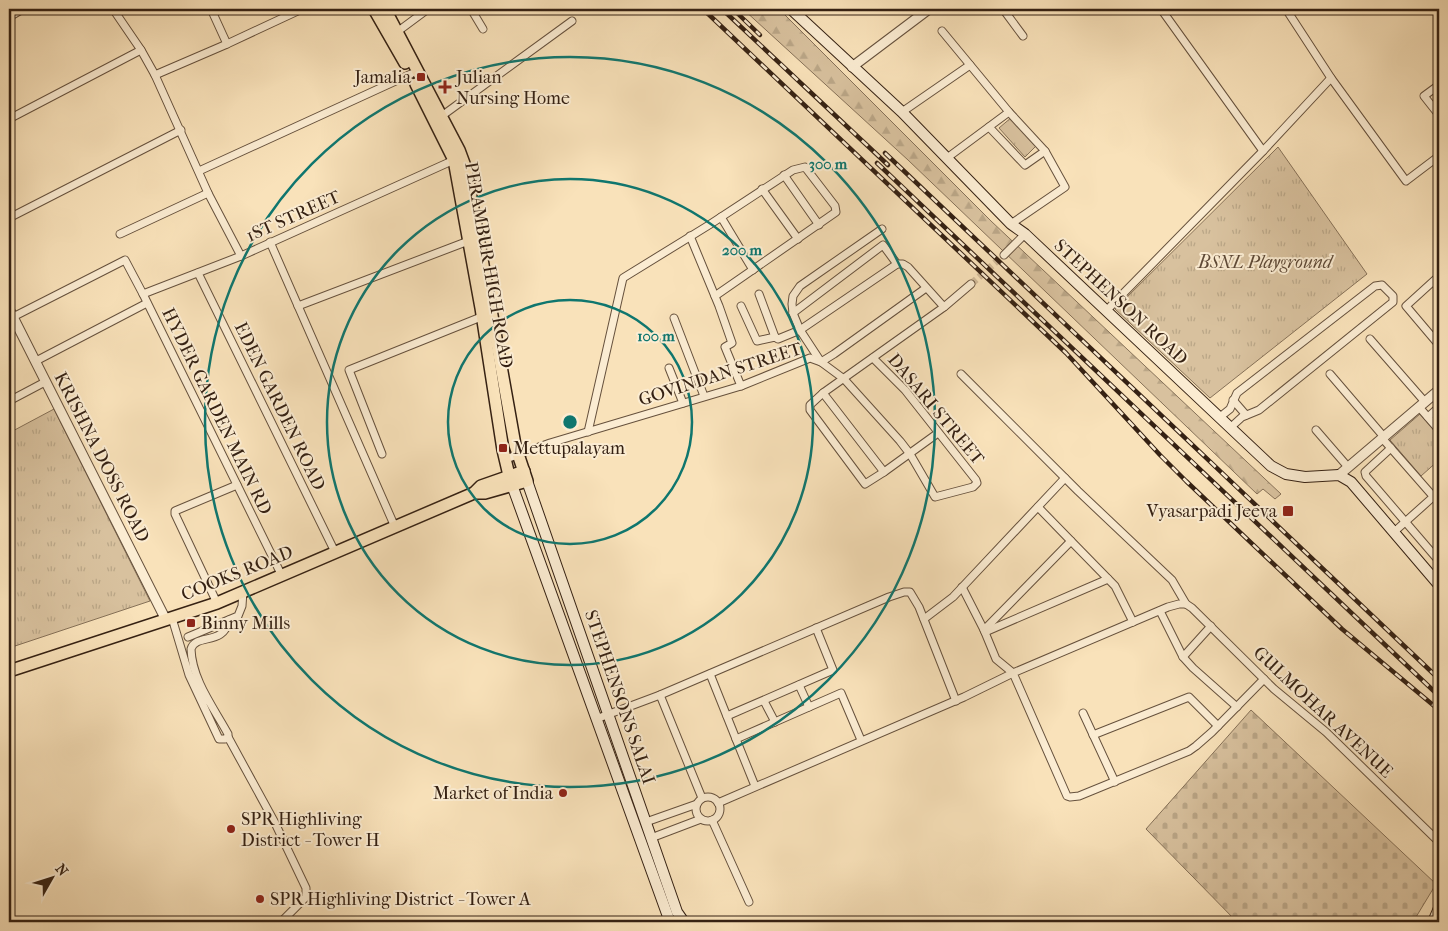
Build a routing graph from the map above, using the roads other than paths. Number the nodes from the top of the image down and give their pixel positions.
1 (23, 9) edge
2 (113, 9) edge
3 (211, 9) edge
4 (302, 9) edge
5 (374, 9) edge
6 (385, 9) edge
7 (428, 9) edge
8 (471, 9) edge
9 (791, 9) edge
10 (929, 9) edge
11 (1003, 9) edge
12 (1161, 9) edge
13 (1286, 9) edge
14 (9, 17) edge
15 (572, 20) dead end
16 (483, 29) dead end
17 (397, 32) junction
18 (942, 32) dead end
19 (1023, 36) dead end
20 (227, 44) junction
21 (141, 50) junction
22 (970, 65) junction
23 (852, 67) junction
24 (410, 74) junction
25 (155, 75) junction
26 (1331, 78) junction
27 (1439, 85) edge
28 (902, 112) junction
29 (1009, 112) junction
30 (1439, 115) edge
31 (9, 119) edge
32 (438, 119) junction
33 (989, 128) junction
34 (181, 130) junction
35 (1044, 151) junction
36 (1263, 151) junction
37 (1439, 156) edge
38 (947, 158) junction
39 (454, 160) junction
40 (199, 171) junction
41 (784, 176) junction
42 (762, 189) junction
43 (208, 193) junction
44 (721, 217) junction
45 (9, 218) edge
46 (1011, 224) junction
47 (818, 225) junction
48 (882, 229) dead end
49 (120, 234) dead end
50 (1025, 234) junction
51 (690, 236) junction
52 (473, 239) junction
53 (798, 239) junction
54 (270, 242) junction
55 (1004, 255) tunnel mouth
56 (241, 256) junction
57 (896, 264) junction
58 (753, 270) junction
59 (198, 273) junction
60 (1439, 276) edge
61 (971, 284) tunnel mouth
62 (926, 288) junction
63 (143, 294) junction
64 (759, 294) dead end
65 (715, 296) junction
66 (485, 302) junction
67 (147, 303) junction
68 (298, 306) junction
69 (741, 306) dead end
70 (944, 307) junction
71 (1106, 311) junction
72 (11, 313) edge
73 (793, 313) junction
74 (481, 317) junction
75 (674, 318) dead end
76 (800, 330) junction
77 (775, 337) junction
78 (1370, 339) dead end
79 (1439, 345) edge
80 (873, 358) junction
81 (36, 361) junction
82 (821, 362) junction
83 (669, 368) dead end
84 (961, 374) dead end
85 (1330, 374) dead end
86 (844, 379) junction
87 (45, 382) junction
88 (741, 386) junction
89 (1439, 390) edge
90 (823, 393) junction
91 (704, 396) junction
92 (1233, 400) junction
93 (9, 401) edge
94 (683, 403) junction
95 (1422, 404) junction
96 (1439, 407) edge
97 (1223, 414) junction
98 (1246, 416) junction
99 (1428, 417) junction
100 (1233, 425) junction
101 (1316, 430) dead end
102 (1439, 430) edge
103 (588, 432) junction
104 (938, 433) junction
105 (1383, 437) junction
106 (1391, 448) junction
107 (382, 454) dead end
108 (910, 454) junction
109 (518, 455) junction
110 (506, 458) junction
111 (1348, 467) junction
112 (884, 472) junction
113 (1339, 475) junction
114 (525, 476) junction
115 (1065, 478) junction
116 (511, 481) junction
117 (237, 485) junction
118 (1433, 496) junction
119 (1439, 503) edge
120 (1038, 507) junction
121 (1405, 522) junction
122 (395, 527) junction
123 (1394, 532) junction
124 (1071, 541) junction
125 (335, 552) junction
126 (1439, 561) edge
127 (281, 574) junction
128 (1108, 579) junction
129 (1439, 585) edge
130 (962, 587) junction
131 (243, 591) junction
132 (216, 603) junction
133 (1186, 604) junction
134 (1160, 610) junction
135 (169, 619) junction
136 (924, 619) junction
137 (229, 620) junction
138 (1132, 622) junction
139 (1211, 626) junction
140 (816, 628) junction
141 (984, 631) junction
142 (188, 636) dead end
143 (1183, 657) junction
144 (9, 671) edge
145 (1013, 672) junction
146 (710, 674) junction
147 (1264, 679) junction
148 (799, 685) junction
149 (660, 695) junction
150 (956, 700) junction
151 (764, 701) junction
152 (809, 707) junction
153 (1237, 707) junction
154 (1083, 713) dead end
155 (609, 715) junction
156 (727, 716) junction
157 (596, 718) junction
158 (775, 722) junction
159 (1218, 726) junction
160 (1093, 735) junction
161 (228, 737) junction
162 (736, 739) junction
163 (861, 740) junction
164 (1115, 782) junction
165 (755, 786) junction
166 (699, 801) junction
167 (718, 803) junction
168 (701, 819) junction
169 (712, 820) junction
170 (646, 822) junction
171 (651, 838) junction
172 (1439, 842) edge
173 (749, 902) dead end
174 (1439, 908) edge
175 (281, 922) edge
176 (670, 922) edge
177 (684, 922) edge
178 (1433, 922) edge

1 - 14 street
2 - 21 street
3 - 20 street
4 - 20 street
5 - 24 main road, PERAMBUR HIGH ROAD
6 - 17 main road, PERAMBUR HIGH ROAD
7 - 17 street
8 - 16 street
9 - 23 main road, STEPHENSON ROAD
10 - 23 street
11 - 19 street
12 - 36 street
13 - 26 street
15 - 32 street
17 - 32 main road, PERAMBUR HIGH ROAD
18 - 22 street
20 - 25 street
21 - 25 street
21 - 31 street
22 - 28 street
22 - 29 street
23 - 28 main road, STEPHENSON ROAD
24 - 32 main road, PERAMBUR HIGH ROAD
24 - 40 street
25 - 34 street
26 - 36 street
26 - 37 street
27 - 30 street
28 - 38 main road, STEPHENSON ROAD
29 - 33 street
29 - 35 street
32 - 39 main road, PERAMBUR HIGH ROAD
32 - 52 main road, PERAMBUR HIGH ROAD
33 - 35 street
33 - 38 street
34 - 40 street
34 - 45 street
35 - 46 street
36 - 71 street
38 - 46 main road, STEPHENSON ROAD
39 - 52 main road, PERAMBUR HIGH ROAD
39 - 54 street, 1ST STREET
40 - 43 street
41 - 42 street
41 - 47 street
41 - 47 street
42 - 44 street
42 - 53 street
43 - 49 street
43 - 56 street
44 - 51 street
44 - 58 street
46 - 50 main road, STEPHENSON ROAD
47 - 53 street
48 - 73 street
50 - 55 street
50 - 71 main road, STEPHENSON ROAD
51 - 65 street
51 - 103 street
52 - 66 main road, PERAMBUR HIGH ROAD
52 - 68 street
53 - 58 street
54 - 56 street, 1ST STREET
54 - 68 street
56 - 59 street, 1ST STREET
57 - 62 street
57 - 73 street
57 - 76 street
58 - 65 street
59 - 63 street, 1ST STREET
59 - 125 street, EDEN GARDEN ROAD
60 - 79 street
61 - 70 street
62 - 70 street
62 - 82 street, GOVINDAN STREET
63 - 67 street, HYDER GARDEN MAIN RD
63 - 72 street, HYDER GARDEN MAIN RD
64 - 77 street
65 - 88 street
66 - 74 main road, PERAMBUR HIGH ROAD
66 - 109 main road, PERAMBUR HIGH ROAD
67 - 81 street
67 - 117 street, HYDER GARDEN MAIN RD
68 - 122 street
69 - 77 street
70 - 80 street
71 - 97 main road, STEPHENSON ROAD
72 - 81 street, KRISHNA DOSS ROAD
73 - 76 street
74 - 107 street
74 - 110 main road, PERAMBUR HIGH ROAD
75 - 91 street
76 - 77 street
76 - 82 street
78 - 95 street
80 - 86 street
80 - 104 street, DASARI STREET
81 - 87 street, KRISHNA DOSS ROAD
82 - 86 street
82 - 88 street, GOVINDAN STREET
83 - 94 street
84 - 115 street, GULMOHAR AVENUE
85 - 105 street
86 - 90 street
86 - 108 street
87 - 93 street
87 - 135 street, KRISHNA DOSS ROAD
88 - 91 street, GOVINDAN STREET
89 - 95 street
90 - 112 street
90 - 112 street
91 - 94 street, GOVINDAN STREET
92 - 97 street
92 - 98 street
92 - 98 street
94 - 103 street, GOVINDAN STREET
95 - 99 street
95 - 105 street
96 - 99 street
97 - 100 main road, STEPHENSON ROAD
98 - 100 street
99 - 102 street
100 - 113 main road, STEPHENSON ROAD
101 - 111 street
103 - 109 street, GOVINDAN STREET
104 - 108 street
104 - 108 street, DASARI STREET
105 - 106 street
105 - 111 street
106 - 118 street
106 - 121 street
108 - 112 street
109 - 110 street, GOVINDAN STREET
109 - 114 main road, PERAMBUR HIGH ROAD
110 - 116 main road, PERAMBUR HIGH ROAD
111 - 113 street
113 - 123 main road
114 - 116 main road, COOKS ROAD
114 - 155 main road, STEPHENSONS SALAI
115 - 120 street
115 - 133 street, GULMOHAR AVENUE
116 - 122 main road, COOKS ROAD
116 - 157 main road, STEPHENSONS SALAI
117 - 127 street, HYDER GARDEN MAIN RD
117 - 132 street
118 - 119 street
118 - 121 street
120 - 124 street
120 - 130 street
121 - 123 street
121 - 126 street
122 - 125 main road, COOKS ROAD
123 - 129 main road
124 - 128 street
124 - 141 street
125 - 127 main road, COOKS ROAD
127 - 131 main road, COOKS ROAD
128 - 138 street
128 - 141 street
130 - 136 street
130 - 141 street
131 - 132 main road, COOKS ROAD
131 - 137 street
132 - 135 main road, COOKS ROAD
133 - 134 street
133 - 139 street, GULMOHAR AVENUE
134 - 138 street
134 - 143 street
135 - 144 main road, COOKS ROAD
135 - 161 street
136 - 140 street
136 - 150 street
137 - 142 street
137 - 161 street
138 - 145 street
139 - 143 street
139 - 147 street, GULMOHAR AVENUE
140 - 146 street
140 - 148 street
141 - 145 street
143 - 153 street
145 - 150 street
145 - 164 street
146 - 149 street
146 - 156 street
147 - 153 street
147 - 172 street, GULMOHAR AVENUE
148 - 151 street
148 - 152 street
149 - 155 street
149 - 166 street
150 - 163 street
151 - 156 street
151 - 158 street
152 - 158 street
152 - 163 street
153 - 159 street
154 - 160 street
155 - 157 street
155 - 170 main road, STEPHENSONS SALAI
156 - 162 street
157 - 176 main road, STEPHENSONS SALAI
158 - 162 street
159 - 160 street
159 - 164 street
160 - 164 street
161 - 175 street
162 - 165 street
163 - 165 street
165 - 167 street
166 - 167 street
166 - 168 street
166 - 170 street
167 - 169 street
168 - 169 street
168 - 171 street
169 - 173 street
170 - 171 main road, STEPHENSONS SALAI
171 - 177 main road, STEPHENSONS SALAI
174 - 178 main road

